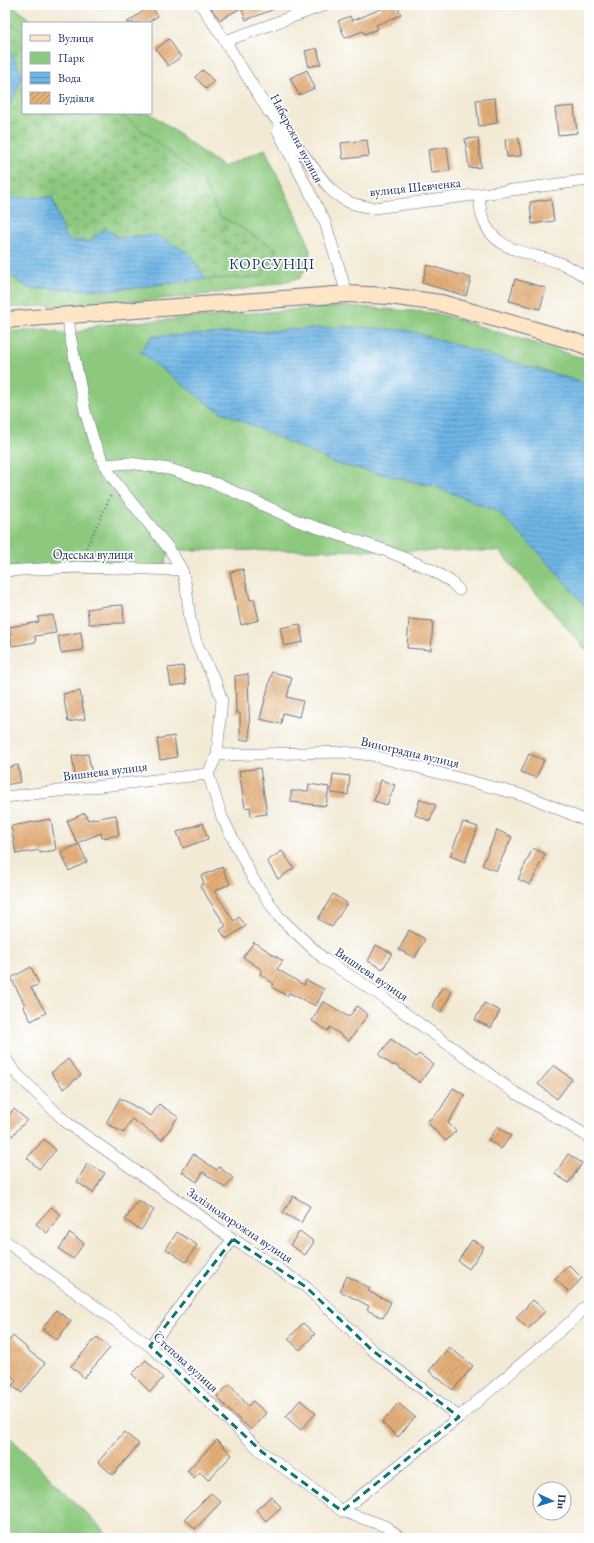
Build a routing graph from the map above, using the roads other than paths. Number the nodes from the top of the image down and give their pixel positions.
1 (201, 5) edge
2 (325, 5) edge
3 (225, 41) junction
4 (265, 105) junction
5 (589, 180) edge
6 (479, 195) junction
7 (589, 280) edge
8 (347, 294) junction
9 (68, 315) junction
10 (5, 320) edge
11 (589, 347) edge
12 (105, 465) junction
13 (182, 570) junction
14 (5, 571) edge
15 (459, 590) dead end
16 (217, 755) junction
17 (208, 774) junction
18 (5, 797) edge
19 (589, 822) edge
20 (5, 1058) edge
21 (589, 1137) edge
22 (233, 1239) junction
23 (5, 1241) edge
24 (589, 1303) edge
25 (150, 1346) junction
26 (459, 1417) junction
27 (342, 1511) junction
28 (400, 1538) edge

1 - 3 street, Набережна вулиця
2 - 3 street
3 - 4 street, Набережна вулиця
4 - 6 street, вулиця Шевченка
4 - 8 street, Набережна вулиця
5 - 6 street, вулиця Шевченка
6 - 7 street
8 - 9 street
8 - 11 street
9 - 10 street
9 - 12 street
12 - 13 street
12 - 15 street
13 - 14 street, Одеська вулиця
13 - 16 street
16 - 17 street
16 - 19 street, Виноградна вулиця
17 - 18 street, Вишнева вулиця
17 - 21 street, Вишнева вулиця
20 - 22 street, Залізнодорожна вулиця
22 - 25 street
22 - 26 street, Залізнодорожна вулиця
23 - 25 street, Степова вулиця
24 - 26 street
25 - 27 street, Степова вулиця
26 - 27 street
27 - 28 street

